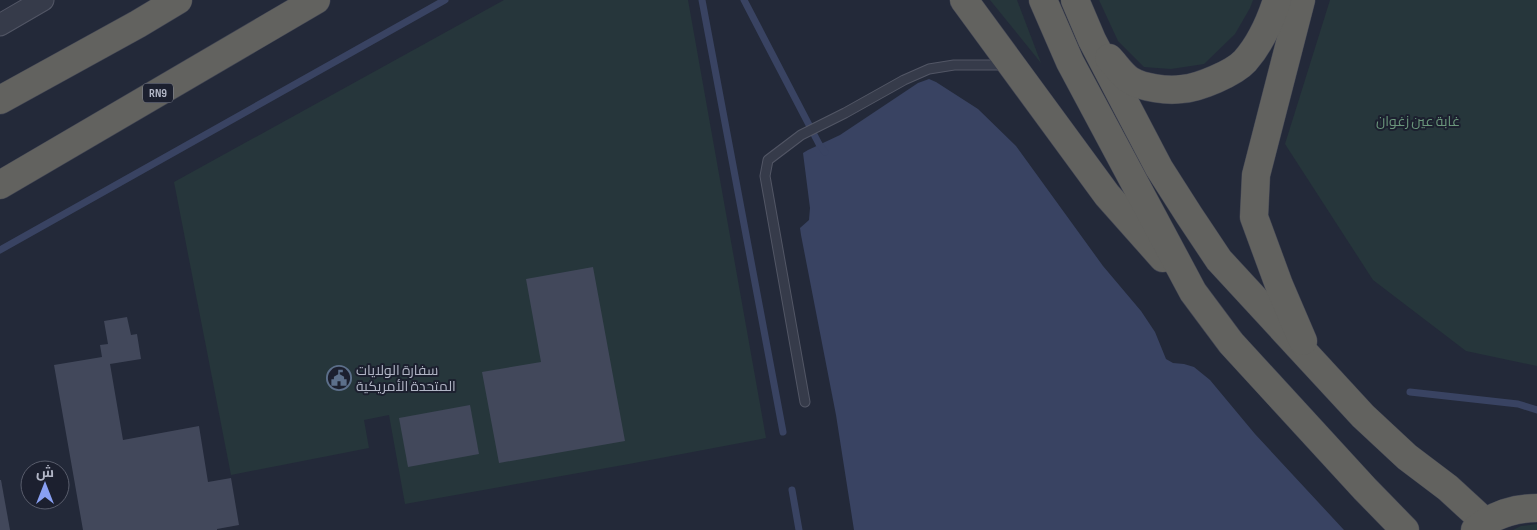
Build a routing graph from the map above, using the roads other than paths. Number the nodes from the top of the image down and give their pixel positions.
1 (43, 0) edge
2 (178, 0) edge
3 (316, 0) edge
4 (964, 0) edge
5 (1043, 0) edge
6 (1075, 0) edge
7 (1277, 0) edge
8 (1301, 0) edge
9 (0, 25) edge
10 (1092, 40) junction
11 (1010, 65) junction
12 (0, 100) edge
13 (0, 185) edge
14 (1193, 292) junction
15 (1312, 361) junction
16 (805, 402) dead end
17 (1537, 508) edge
18 (1480, 526) edge
19 (1405, 530) edge

1 - 9 street
2 - 12 highway
3 - 13 highway, RN9
4 - 11 highway
5 - 14 highway
6 - 10 highway
7 - 10 highway
8 - 15 highway
10 - 15 highway
11 - 14 highway
11 - 16 lane
14 - 19 highway
15 - 18 highway
17 - 18 highway

